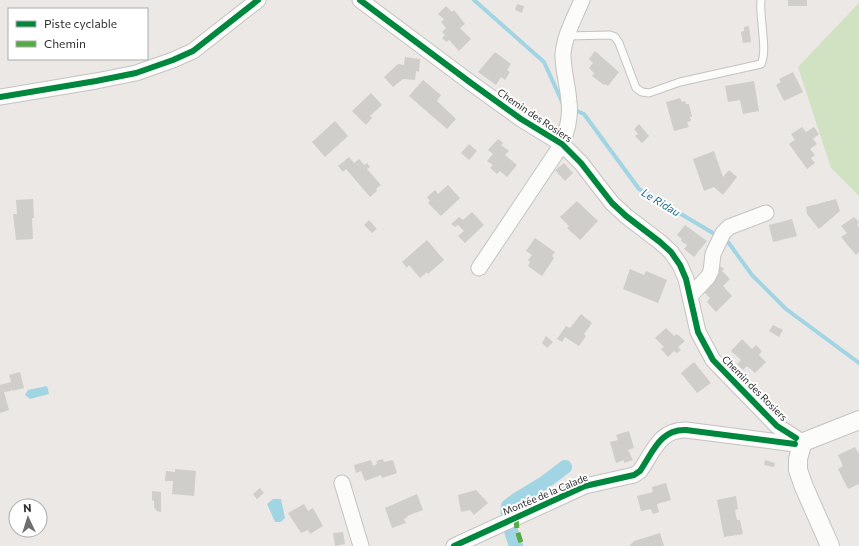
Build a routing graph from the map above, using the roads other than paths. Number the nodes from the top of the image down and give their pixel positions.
1 (258, 0) edge
2 (360, 0) edge
3 (582, 0) edge
4 (761, 0) edge
5 (567, 36) junction
6 (0, 97) edge
7 (562, 144) junction
8 (766, 214) dead end
9 (479, 268) dead end
10 (690, 296) junction
11 (859, 420) edge
12 (799, 443) junction
13 (342, 483) dead end
14 (361, 546) edge
15 (454, 546) edge
16 (830, 546) edge

1 - 6 street
2 - 7 street, Chemin des Rosiers
3 - 5 street
4 - 5 lane
5 - 7 street
7 - 9 street, Chemin des Rosiers
7 - 10 street, Chemin des Rosiers
8 - 10 street
10 - 12 street, Chemin des Rosiers
11 - 12 street
12 - 15 street, Montée de la Calade
12 - 16 street
13 - 14 street

